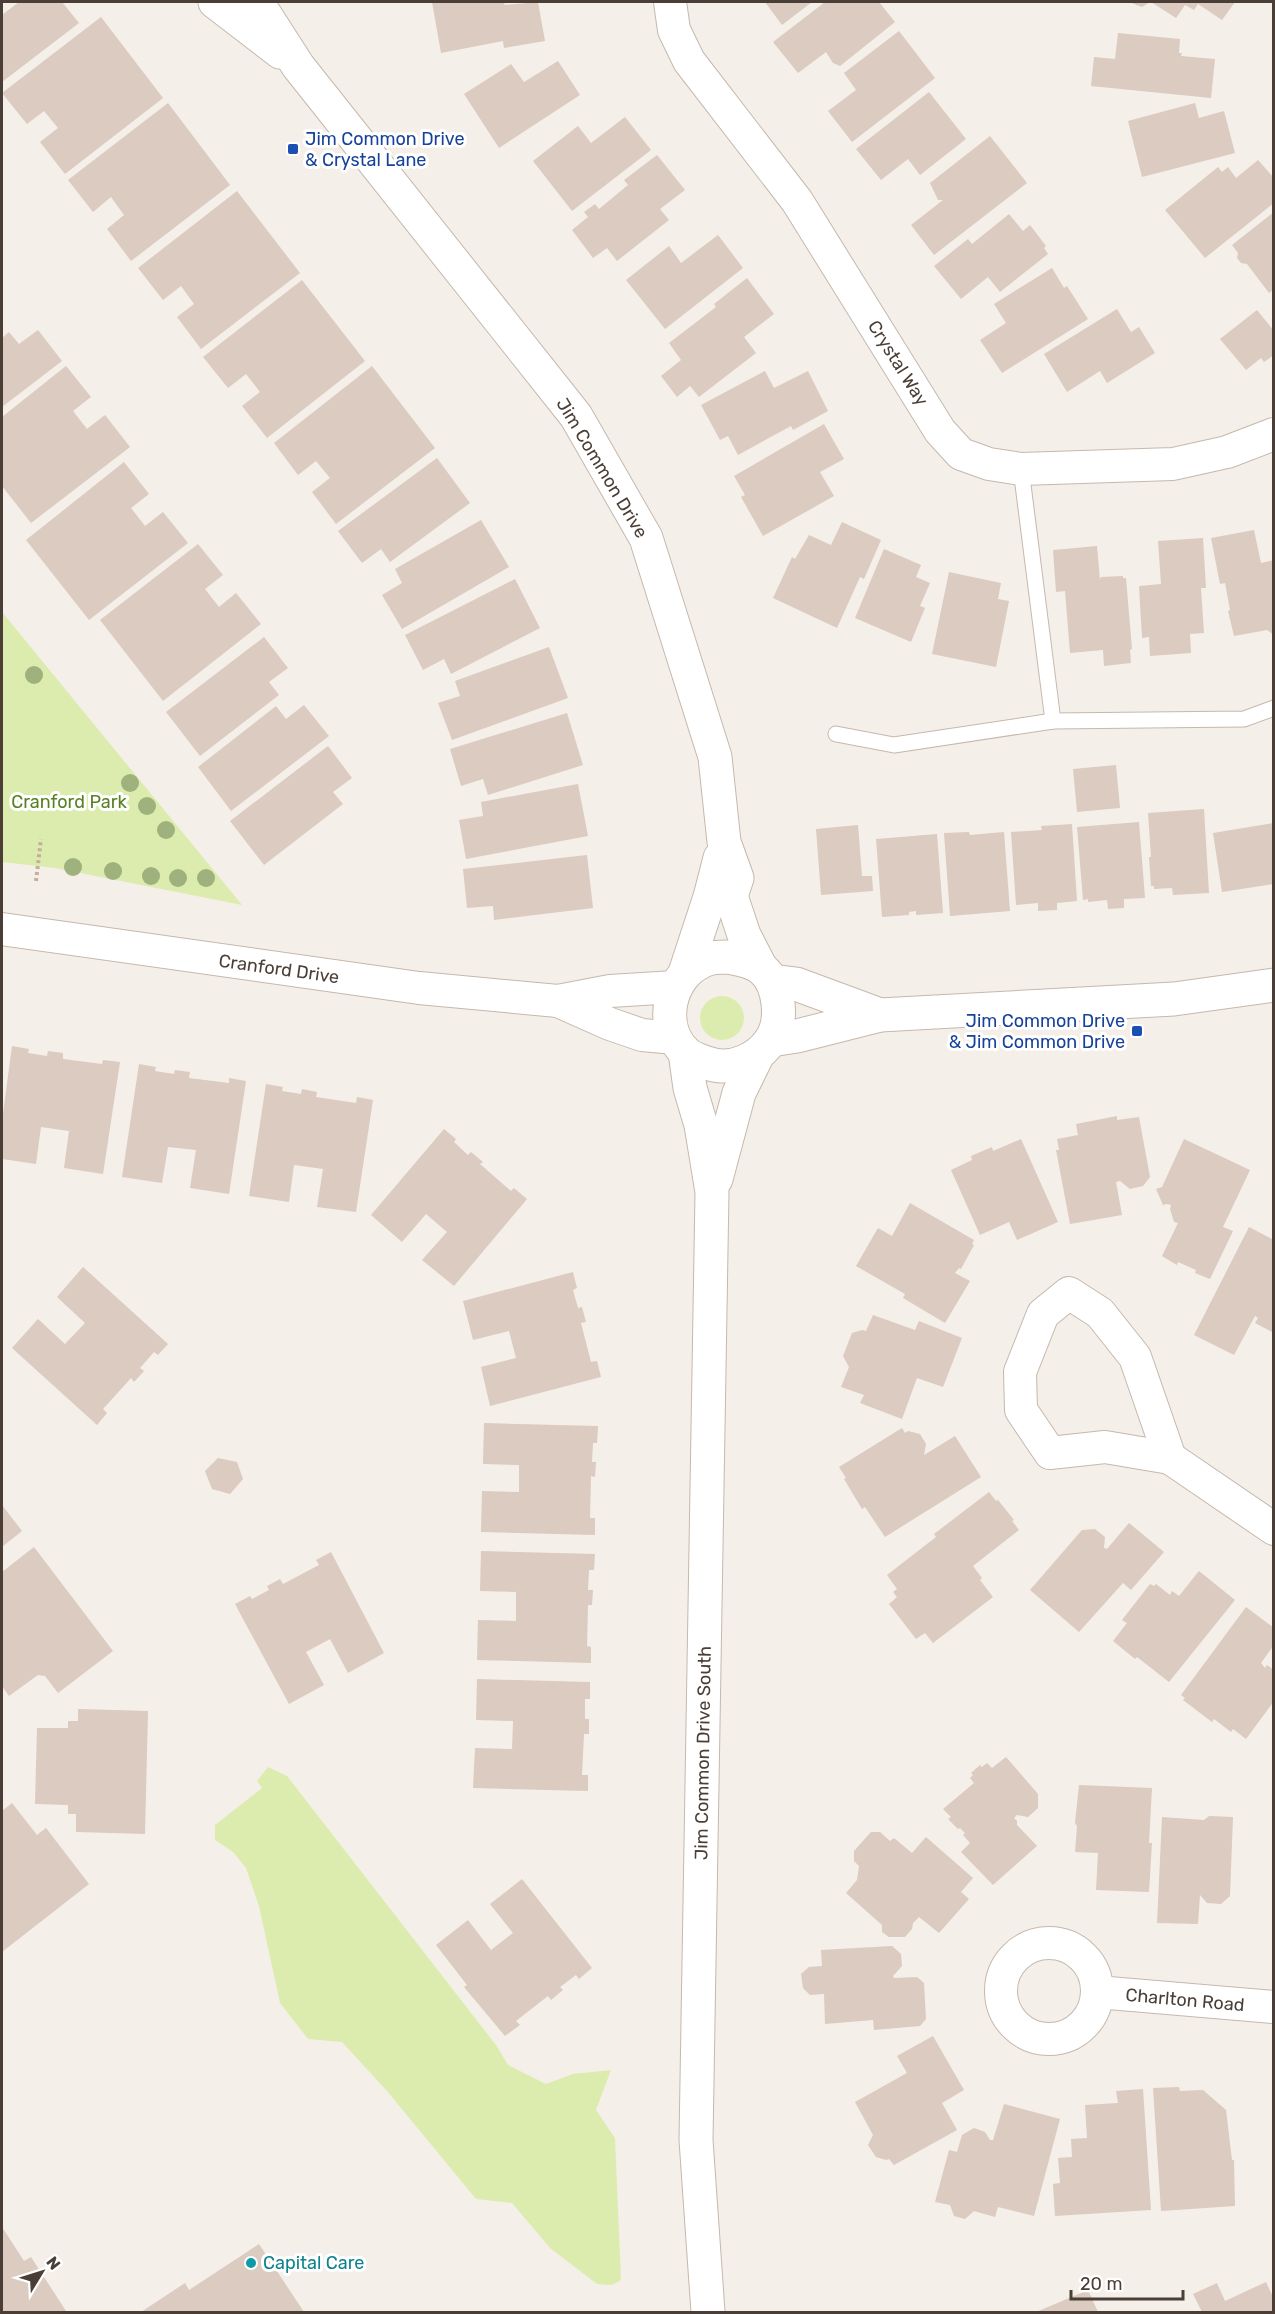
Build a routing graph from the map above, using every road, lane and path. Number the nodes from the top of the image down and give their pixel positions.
1 (215, 2) edge
2 (257, 2) edge
3 (670, 2) edge
4 (298, 66) junction
5 (1274, 434) edge
6 (1021, 469) junction
7 (1274, 708) edge
8 (1053, 721) junction
9 (836, 734) dead end
10 (41, 839) dead end
11 (724, 842) junction
12 (36, 881) dead end
13 (2, 929) edge
14 (766, 974) junction
15 (680, 980) junction
16 (1274, 985) edge
17 (558, 1000) junction
18 (880, 1015) junction
19 (680, 1045) junction
20 (765, 1047) junction
21 (712, 1192) junction
22 (1170, 1458) junction
23 (1274, 1529) edge
24 (1097, 1992) dead end
25 (1274, 2007) edge
26 (708, 2313) edge

1 - 4 street, Jim Common Drive
2 - 4 street, Jim Common Drive
3 - 6 street, Crystal Way
4 - 11 street, Jim Common Drive
5 - 6 street, Crystal Way
6 - 8 lane
7 - 8 lane
8 - 9 lane
10 - 12 path
11 - 14 street, Jim Common Drive
11 - 15 street, Jim Common Drive
13 - 17 street, Cranford Drive
14 - 15 street
14 - 18 street
14 - 20 street
15 - 17 street, Cranford Drive
15 - 19 street
16 - 18 street
17 - 19 street, Cranford Drive
18 - 20 street
19 - 20 street
19 - 21 street, Jim Common Drive South
20 - 21 street, Jim Common Drive South
21 - 26 street, Jim Common Drive South
22 - 22 street
22 - 23 street
24 - 25 street, Charlton Road

